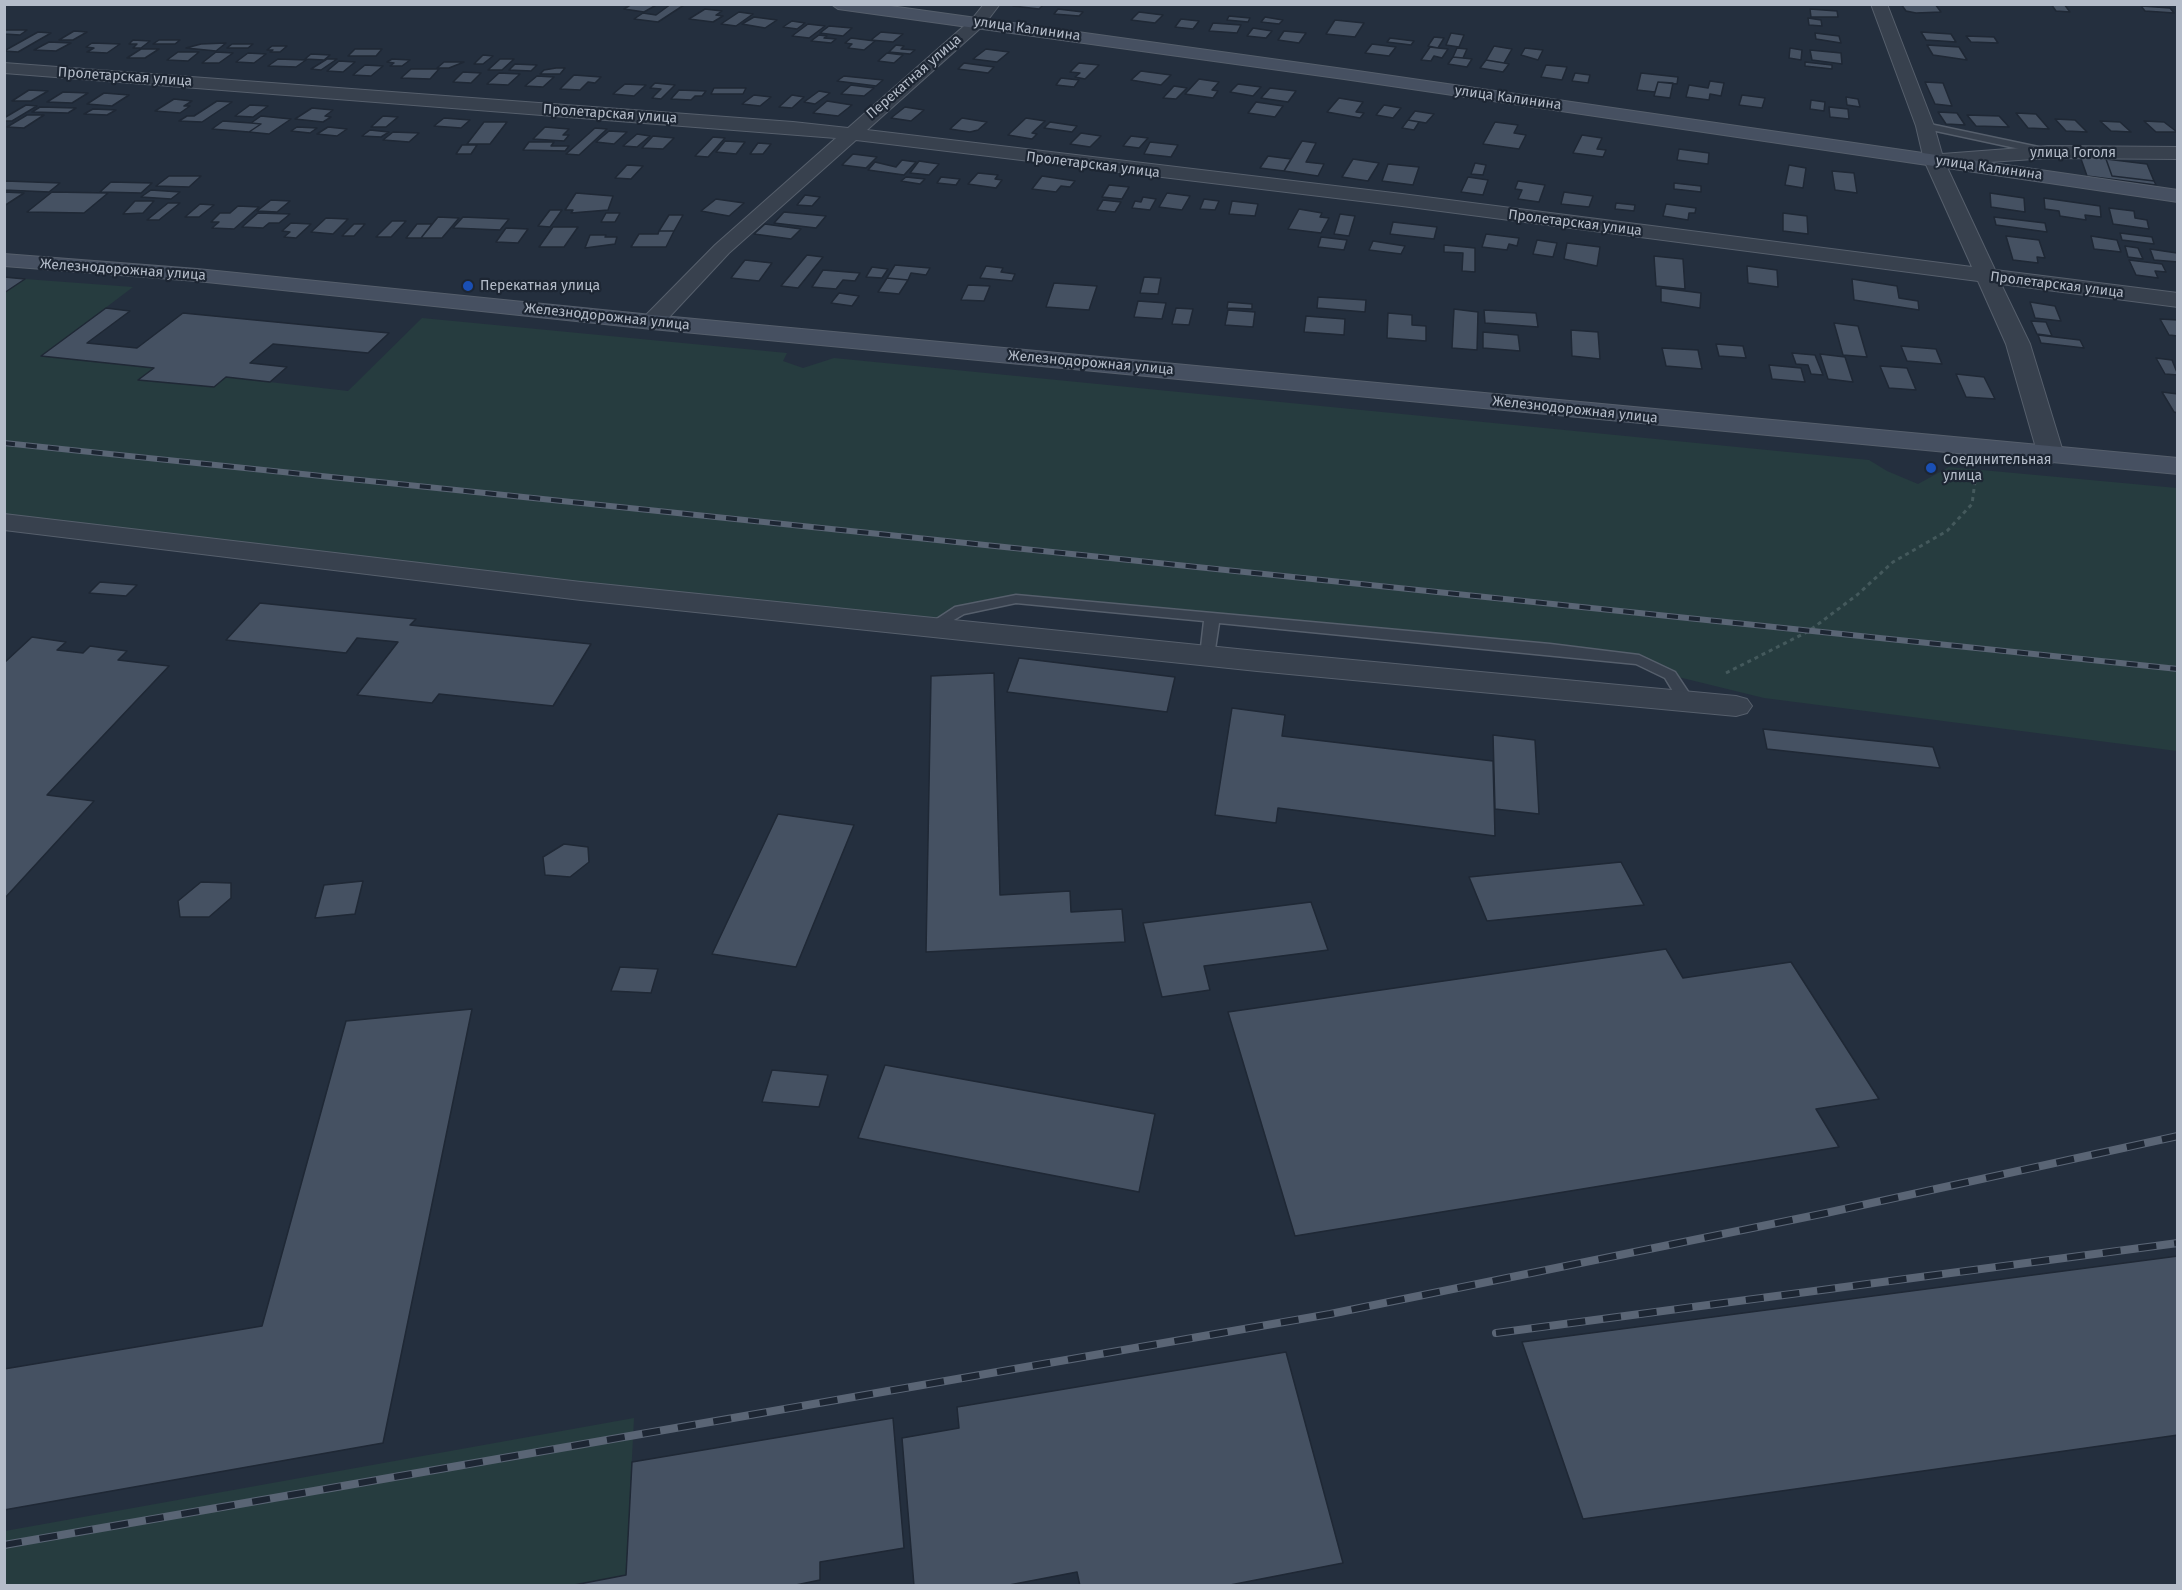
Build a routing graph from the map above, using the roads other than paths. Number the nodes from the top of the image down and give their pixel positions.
1 (838, 4) edge
2 (993, 4) edge
3 (1879, 4) edge
4 (978, 22) junction
5 (4, 68) edge
6 (1925, 126) junction
7 (849, 135) junction
8 (1974, 135) junction
9 (2048, 152) junction
10 (2178, 153) edge
11 (1995, 154) junction
12 (1934, 160) junction
13 (2178, 196) edge
14 (4, 260) edge
15 (1987, 276) junction
16 (2178, 300) edge
17 (652, 322) junction
18 (2051, 454) junction
19 (2178, 466) edge
20 (5, 523) edge
21 (1212, 617) junction
22 (930, 627) junction
23 (1207, 656) junction
24 (1684, 697) junction
25 (1736, 706) dead end

1 - 4 street, улица Калинина
2 - 4 street, Перекатная улица
3 - 6 street
4 - 7 street, Перекатная улица
4 - 12 street, улица Калинина
5 - 7 street, Пролетарская улица
6 - 8 lane
6 - 12 street
7 - 15 street, Пролетарская улица
7 - 17 street, Перекатная улица
8 - 9 lane
8 - 11 lane
9 - 10 street, улица Гоголя
9 - 11 street, улица Гоголя
11 - 12 street, улица Гоголя
12 - 13 street, улица Калинина
12 - 15 street
14 - 17 street, Железнодорожная улица
15 - 16 street, Пролетарская улица
15 - 18 street
17 - 18 street, Железнодорожная улица
18 - 19 street, Железнодорожная улица
20 - 22 street
21 - 22 lane
21 - 23 lane
21 - 24 lane
22 - 23 street
23 - 24 street
24 - 25 street

